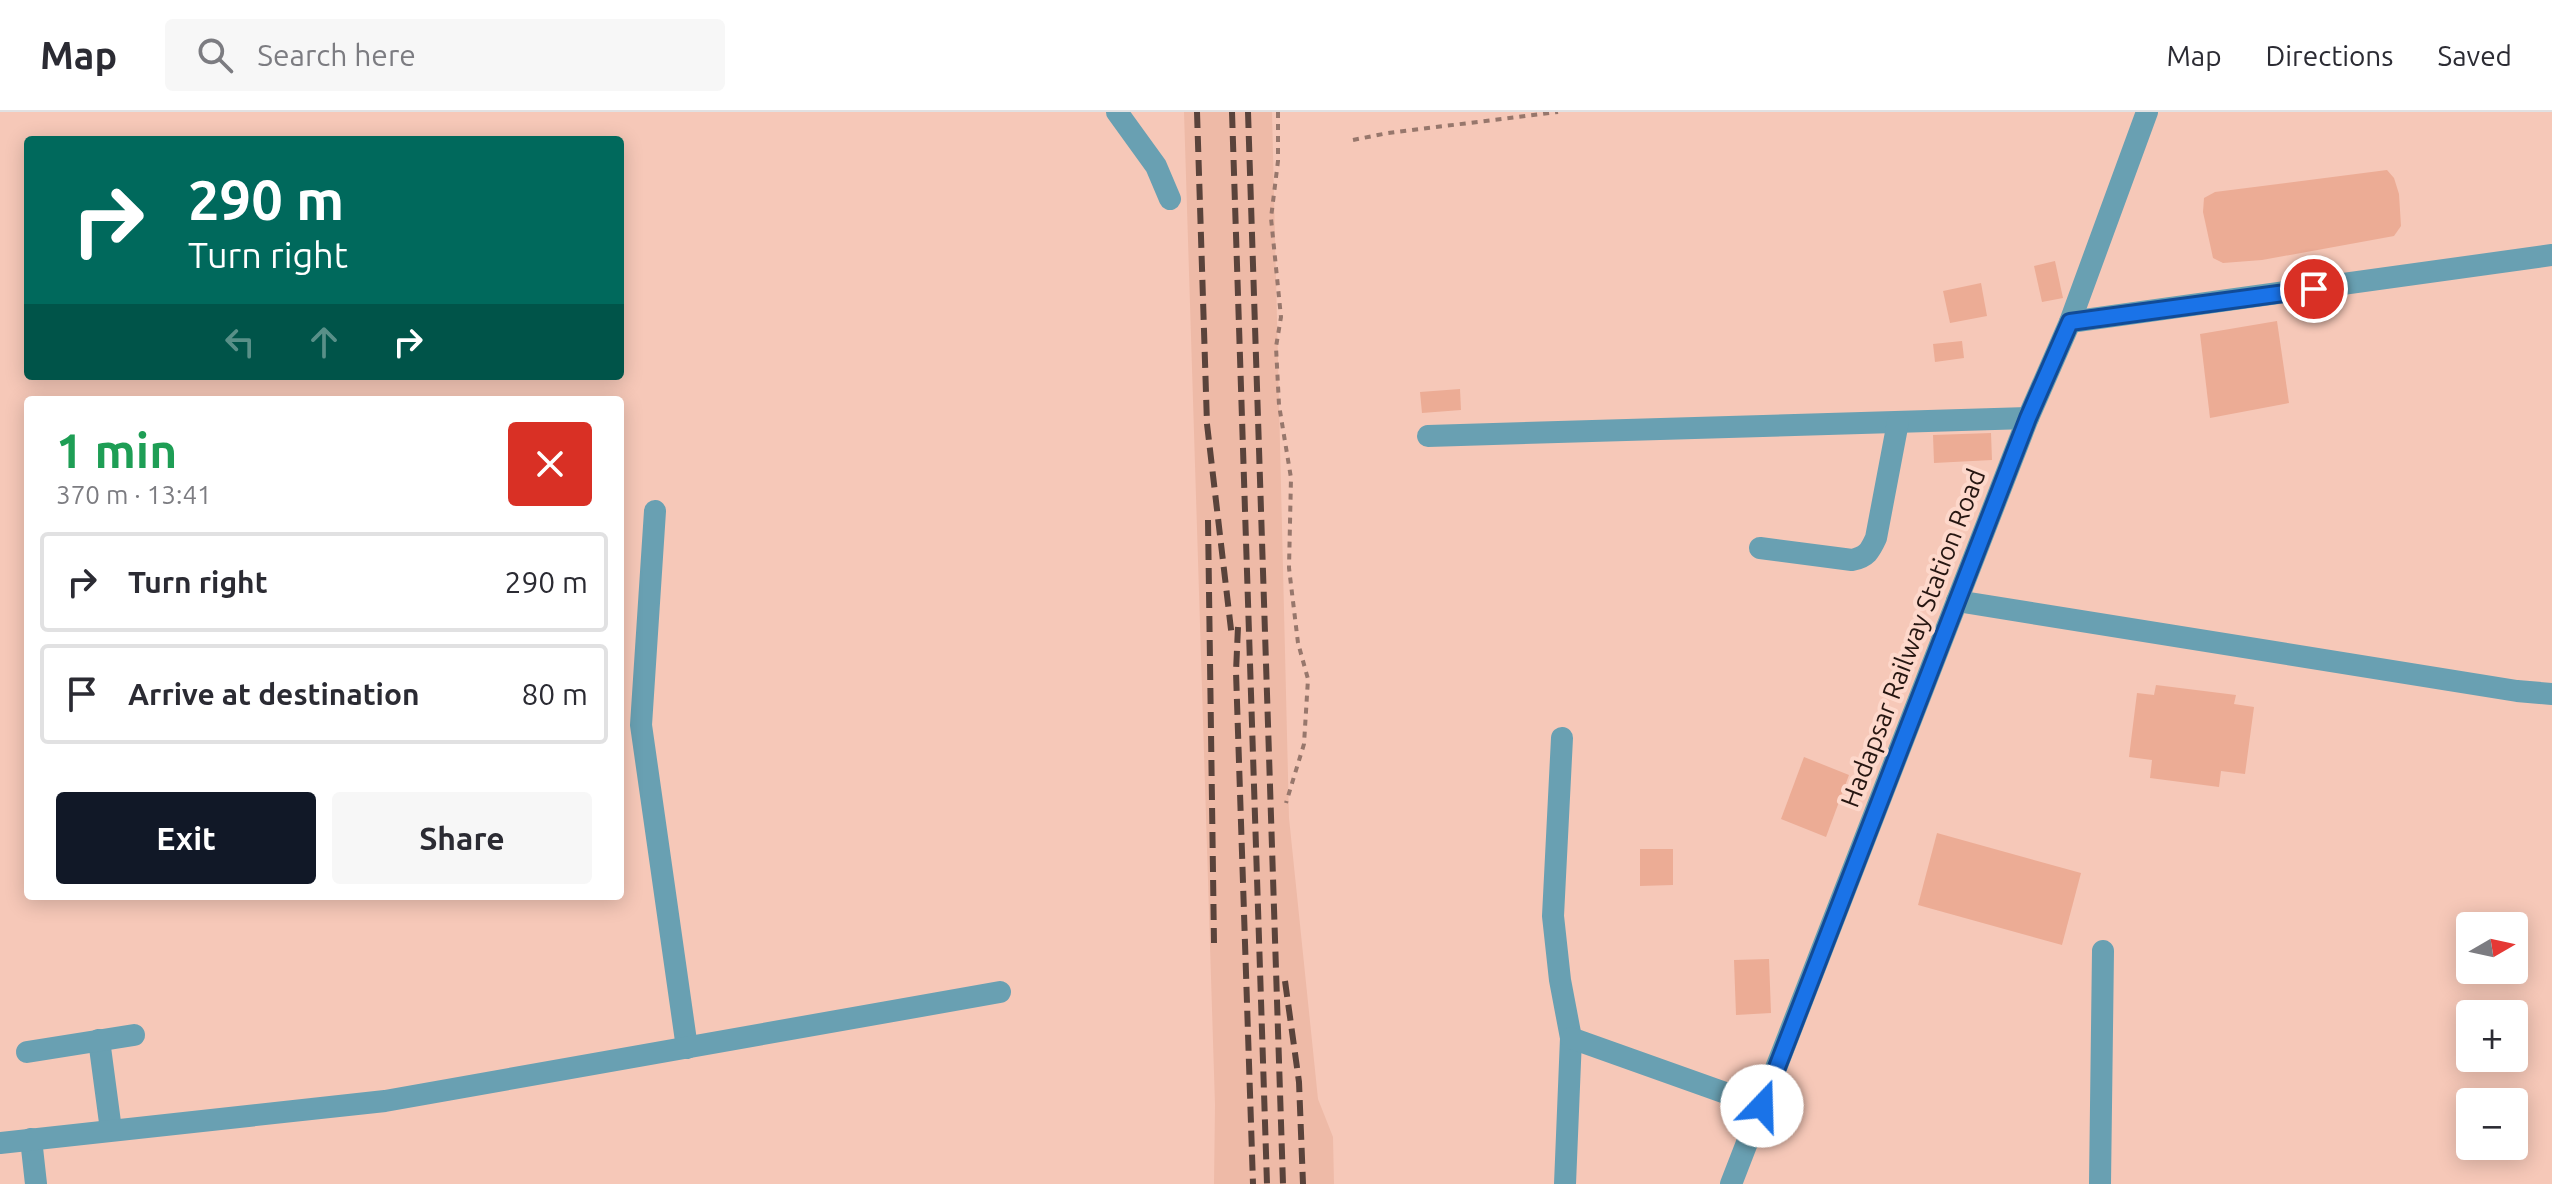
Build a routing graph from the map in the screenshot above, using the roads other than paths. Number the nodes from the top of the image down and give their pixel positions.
1 (1117, 112) edge
2 (2147, 112) edge
3 (1170, 199) dead end
4 (2552, 255) edge
5 (2070, 322) junction
6 (2028, 418) junction
7 (1898, 422) junction
8 (1428, 436) dead end
9 (655, 511) dead end
10 (1760, 548) dead end
11 (1957, 601) junction
12 (2552, 694) edge
13 (1562, 738) dead end
14 (2103, 951) dead end
15 (1000, 992) dead end
16 (134, 1035) dead end
17 (1571, 1038) junction
18 (99, 1040) junction
19 (687, 1048) junction
20 (27, 1052) dead end
21 (1762, 1106) junction
22 (111, 1130) junction
23 (31, 1139) junction
24 (0, 1143) edge
25 (36, 1184) edge
26 (1565, 1184) edge
27 (1731, 1184) edge
28 (2100, 1184) edge

1 - 3 street
2 - 5 street, Hadapsar Railway Station Road
4 - 5 street
5 - 6 street, Hadapsar Railway Station Road
6 - 7 street
6 - 11 street, Hadapsar Railway Station Road
7 - 8 street
7 - 10 street
9 - 19 street
11 - 12 street
11 - 21 street, Hadapsar Railway Station Road
13 - 17 street
14 - 28 street
15 - 19 street
16 - 18 street
17 - 21 street
17 - 26 street
18 - 20 street
18 - 22 street
19 - 22 street
21 - 27 street, Hadapsar Railway Station Road
22 - 23 street
23 - 24 street
23 - 25 street

